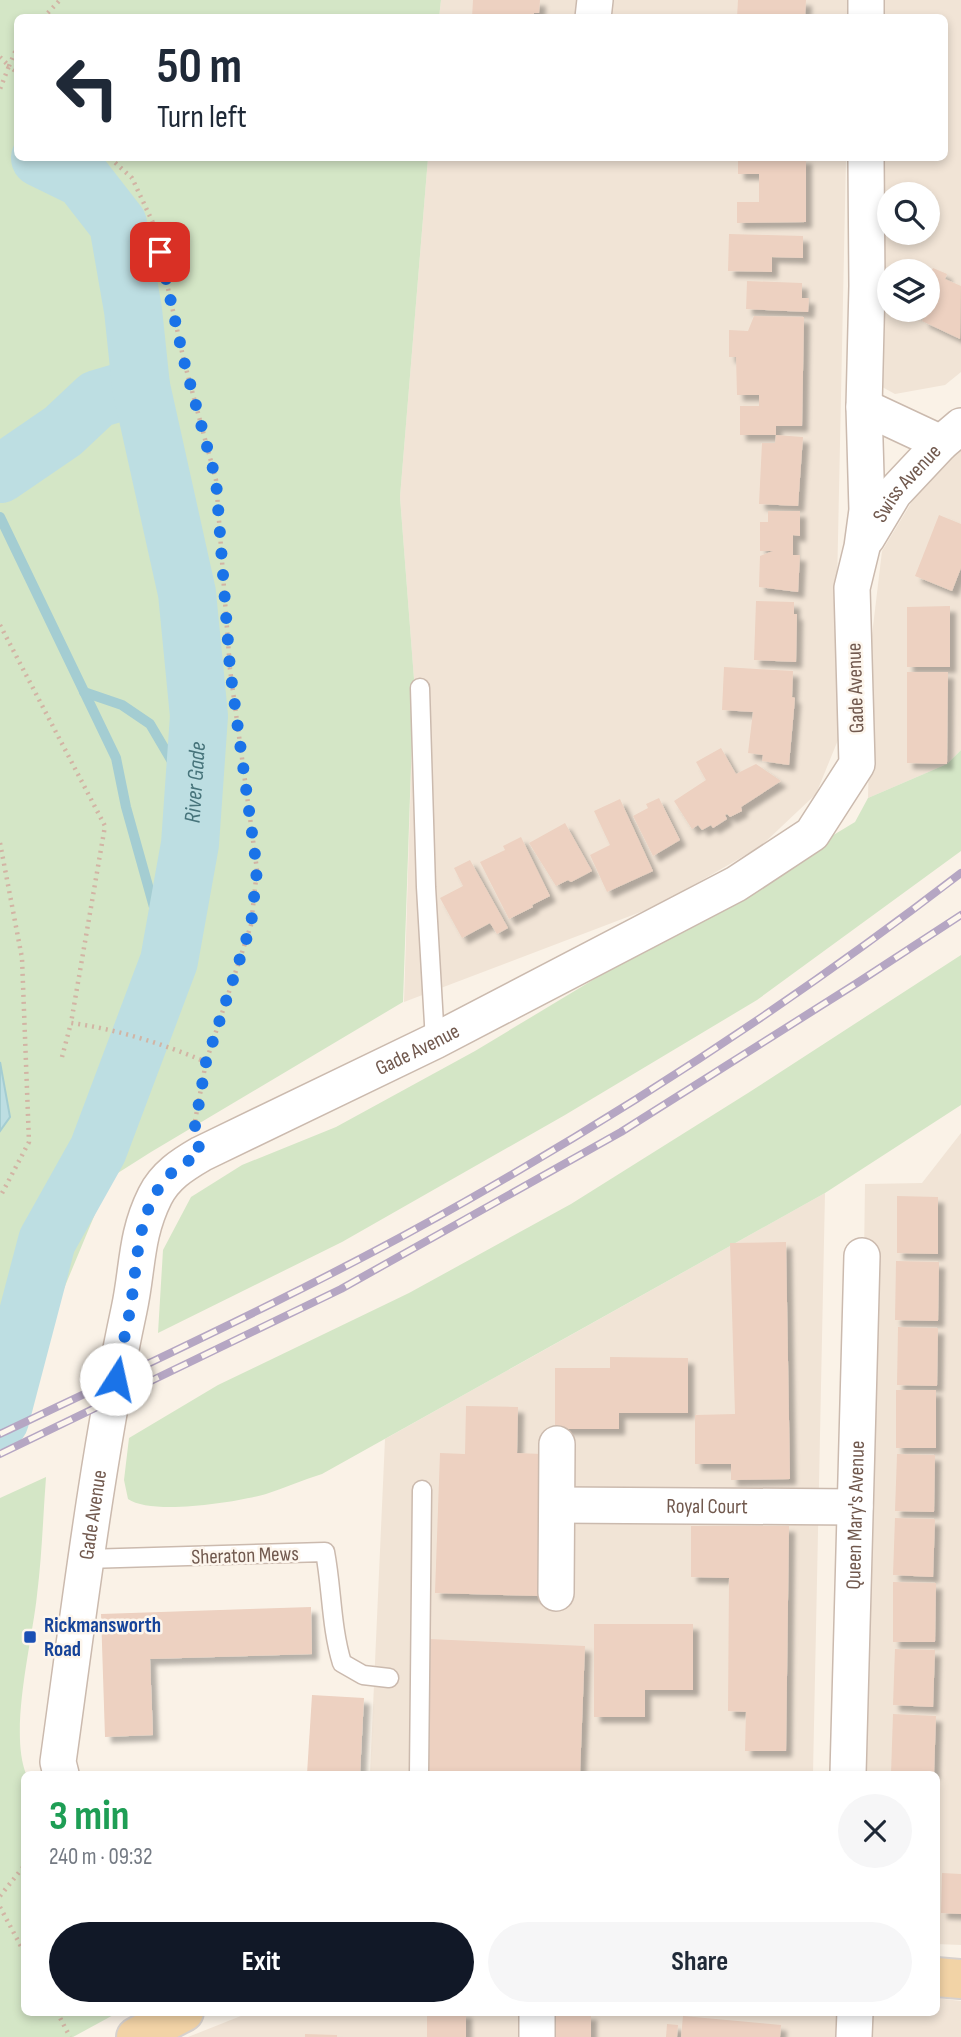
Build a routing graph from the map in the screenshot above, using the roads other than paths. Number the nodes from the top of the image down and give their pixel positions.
1 (866, 161) edge
2 (864, 407) junction
3 (951, 435) edge
4 (862, 547) junction
5 (421, 688) dead end
6 (435, 1041) junction
7 (862, 1256) dead end
8 (557, 1444) dead end
9 (422, 1490) dead end
10 (558, 1505) junction
11 (855, 1507) junction
12 (86, 1559) junction
13 (556, 1592) dead end
14 (389, 1678) dead end
15 (60, 1771) edge
16 (419, 1771) edge
17 (848, 1771) edge
18 (940, 1977) edge
19 (961, 1979) edge
20 (176, 2016) edge
21 (537, 2016) edge
22 (855, 2016) edge
23 (136, 2037) edge
24 (537, 2037) edge
25 (854, 2037) edge

1 - 2 street, Gade Avenue
2 - 3 street
2 - 4 street, Gade Avenue
3 - 4 street, Swiss Avenue
4 - 6 street, Gade Avenue
5 - 6 lane
6 - 12 street, Gade Avenue
7 - 11 street, Queen Mary's Avenue
8 - 10 street
9 - 16 lane
10 - 11 street, Royal Court
10 - 13 street
11 - 17 street, Queen Mary's Avenue
12 - 14 lane, Sheraton Mews
12 - 15 street, Gade Avenue
18 - 19 main road
20 - 23 main road
21 - 24 street
22 - 25 street

